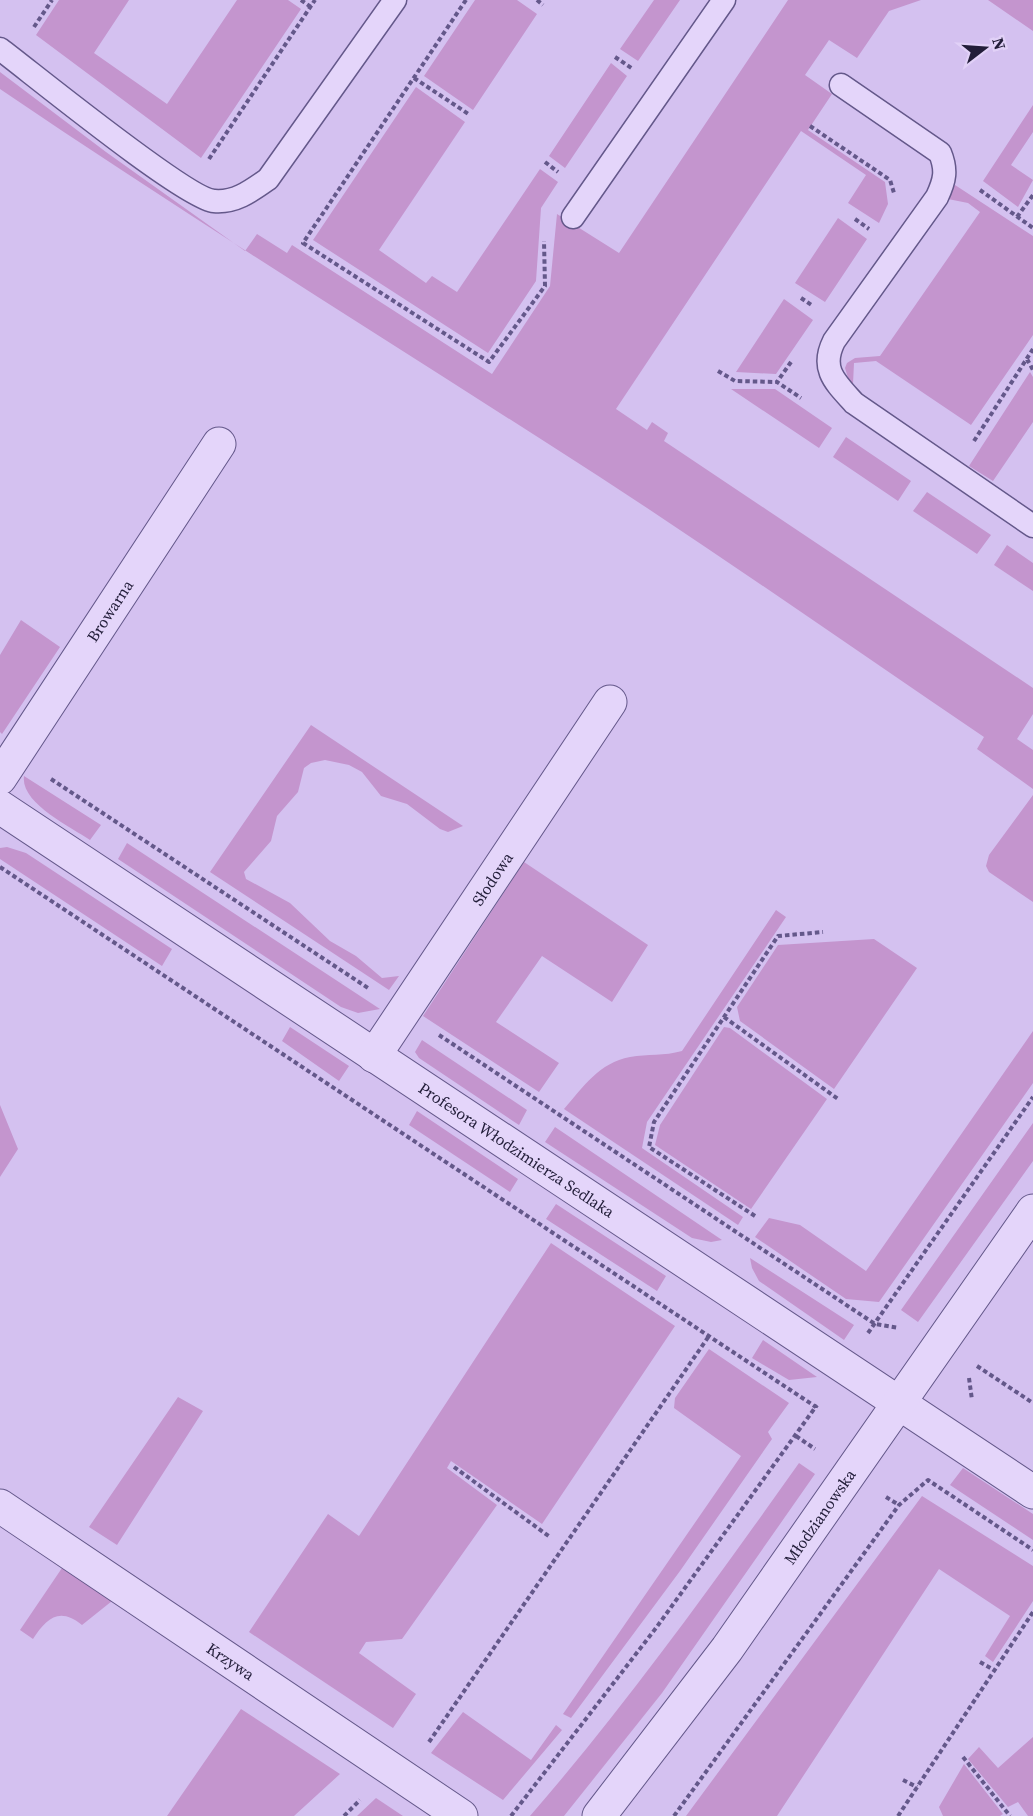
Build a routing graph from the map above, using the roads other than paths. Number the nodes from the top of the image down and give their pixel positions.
1 (395, 0) edge
2 (723, 0) edge
3 (0, 49) edge
4 (841, 85) dead end
5 (573, 217) dead end
6 (219, 444) dead end
7 (1033, 526) edge
8 (610, 702) dead end
9 (7, 767) edge
10 (0, 807) edge
11 (374, 1056) junction
12 (1033, 1211) edge
13 (900, 1404) junction
14 (1033, 1492) edge
15 (0, 1506) edge
16 (461, 1816) edge
17 (599, 1816) edge

1 - 3 lane
2 - 5 lane
4 - 7 lane
6 - 9 street, Browarna
8 - 11 street, Słodowa
10 - 11 street, Profesora Włodzimierza Sedlaka
11 - 13 street, Profesora Włodzimierza Sedlaka
12 - 13 street, Młodzianowska
13 - 14 street, Profesora Włodzimierza Sedlaka
13 - 17 street, Młodzianowska
15 - 16 street, Krzywa

